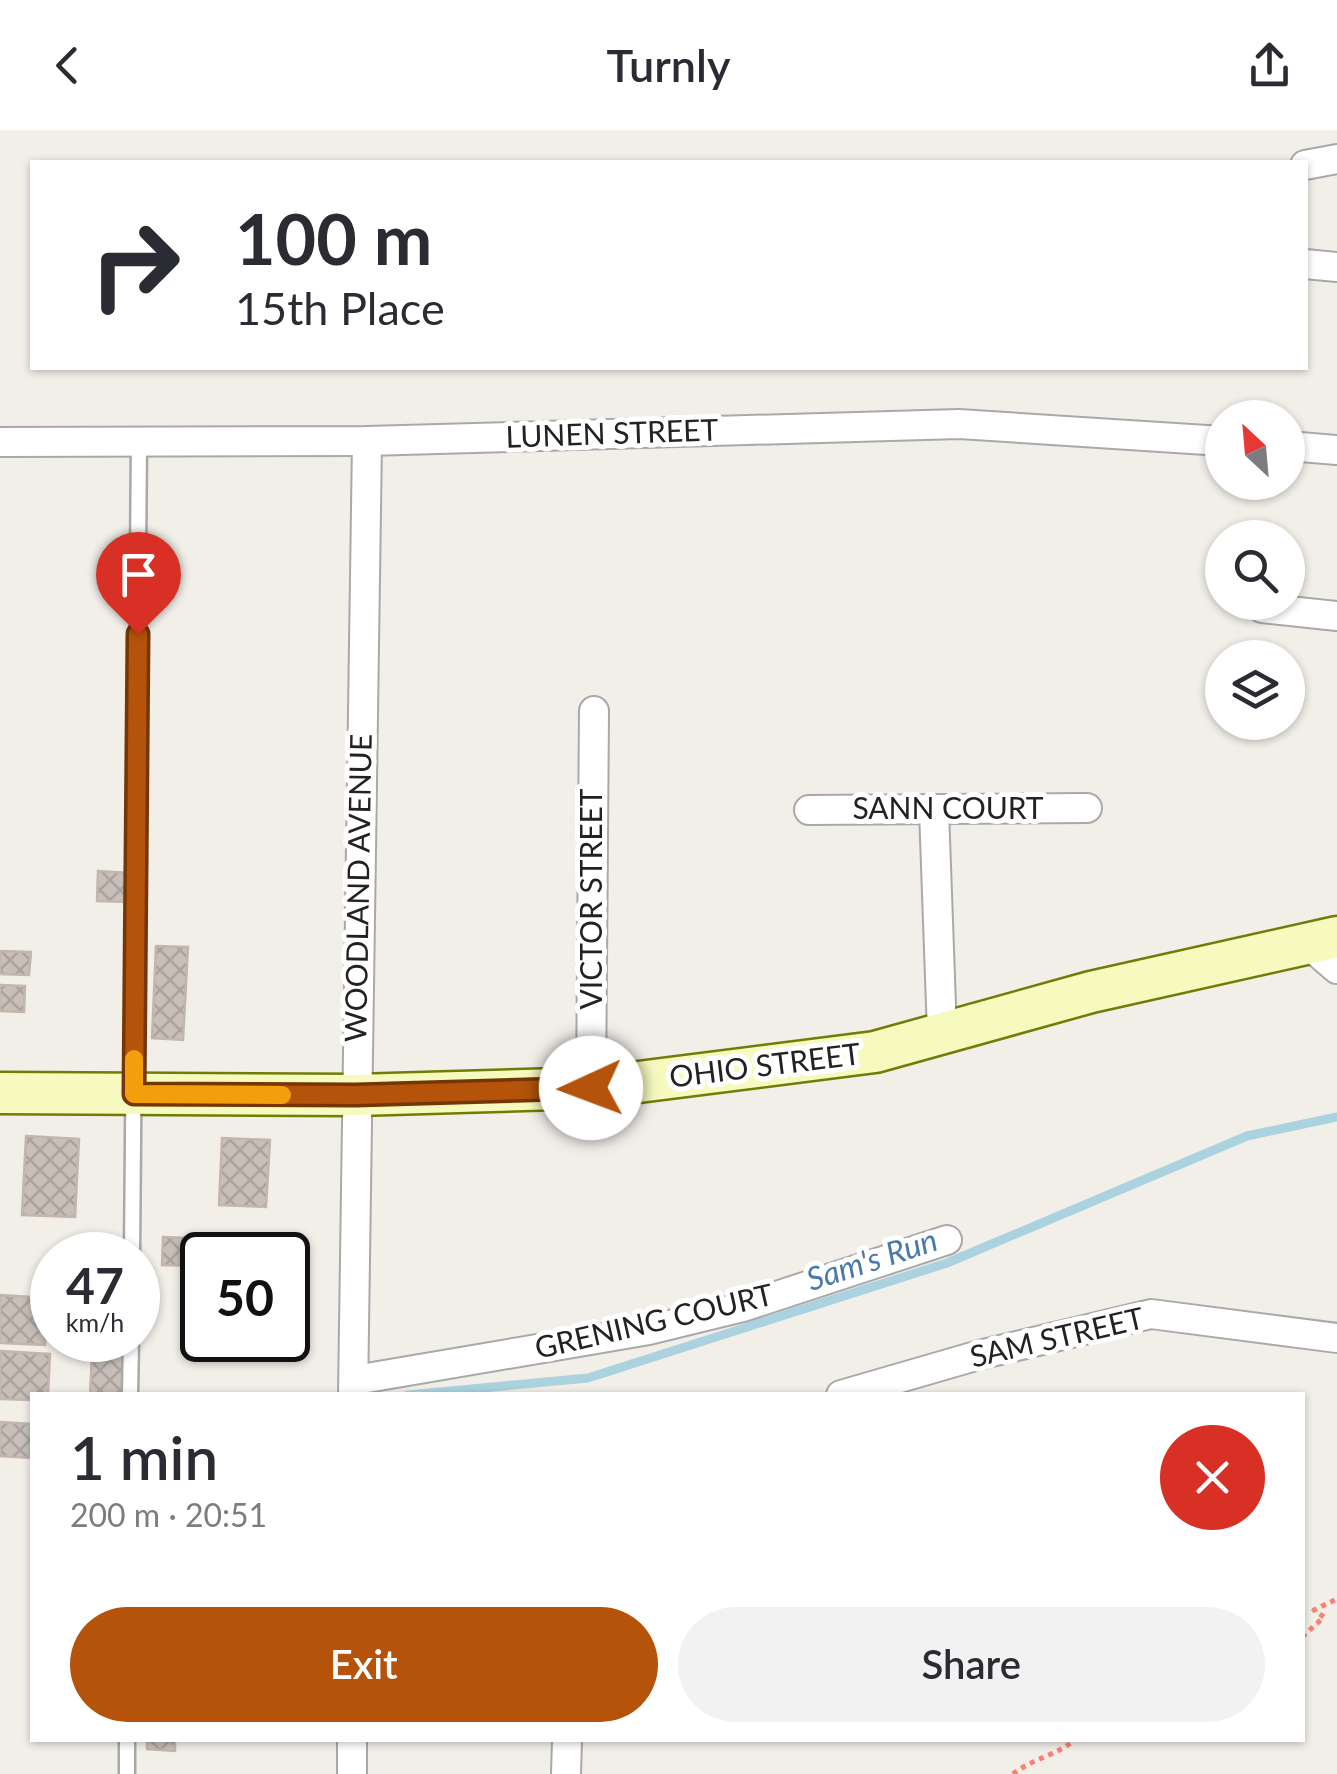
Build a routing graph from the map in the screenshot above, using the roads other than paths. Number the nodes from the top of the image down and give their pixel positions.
1 (1337, 160) edge
2 (1308, 165) edge
3 (1308, 264) edge
4 (1337, 267) edge
5 (1205, 440) edge
6 (367, 441) junction
7 (0, 442) edge
8 (140, 442) junction
9 (1305, 447) edge
10 (1337, 450) edge
11 (1305, 613) edge
12 (1337, 616) edge
13 (594, 712) dead end
14 (1087, 808) dead end
15 (809, 810) dead end
16 (934, 810) junction
17 (1328, 950) edge
18 (942, 1033) junction
19 (591, 1088) junction
20 (0, 1093) edge
21 (134, 1094) junction
22 (356, 1095) junction
23 (132, 1232) edge
24 (947, 1240) dead end
25 (1337, 1338) edge
26 (131, 1362) edge
27 (354, 1388) edge
28 (130, 1392) edge
29 (851, 1392) edge
30 (127, 1742) edge
31 (352, 1742) edge
32 (567, 1742) edge
33 (127, 1774) edge
34 (352, 1774) edge
35 (566, 1774) edge

1 - 2 street
3 - 4 street
5 - 6 street, LUNEN STREET
6 - 8 street, LUNEN STREET
6 - 22 street, WOODLAND AVENUE
7 - 8 street, LUNEN STREET
8 - 21 lane
9 - 10 street
11 - 12 street
13 - 19 street, VICTOR STREET
14 - 16 street, SANN COURT
15 - 16 street, SANN COURT
16 - 18 street
17 - 18 main road, OHIO STREET
18 - 19 main road, OHIO STREET
19 - 22 main road, OHIO STREET
20 - 21 main road, OHIO STREET
21 - 22 main road, OHIO STREET
21 - 23 lane
22 - 27 street, WOODLAND AVENUE
24 - 27 street, GRENING COURT
25 - 29 street, SAM STREET
26 - 28 lane
30 - 33 lane
31 - 34 street
32 - 35 street

